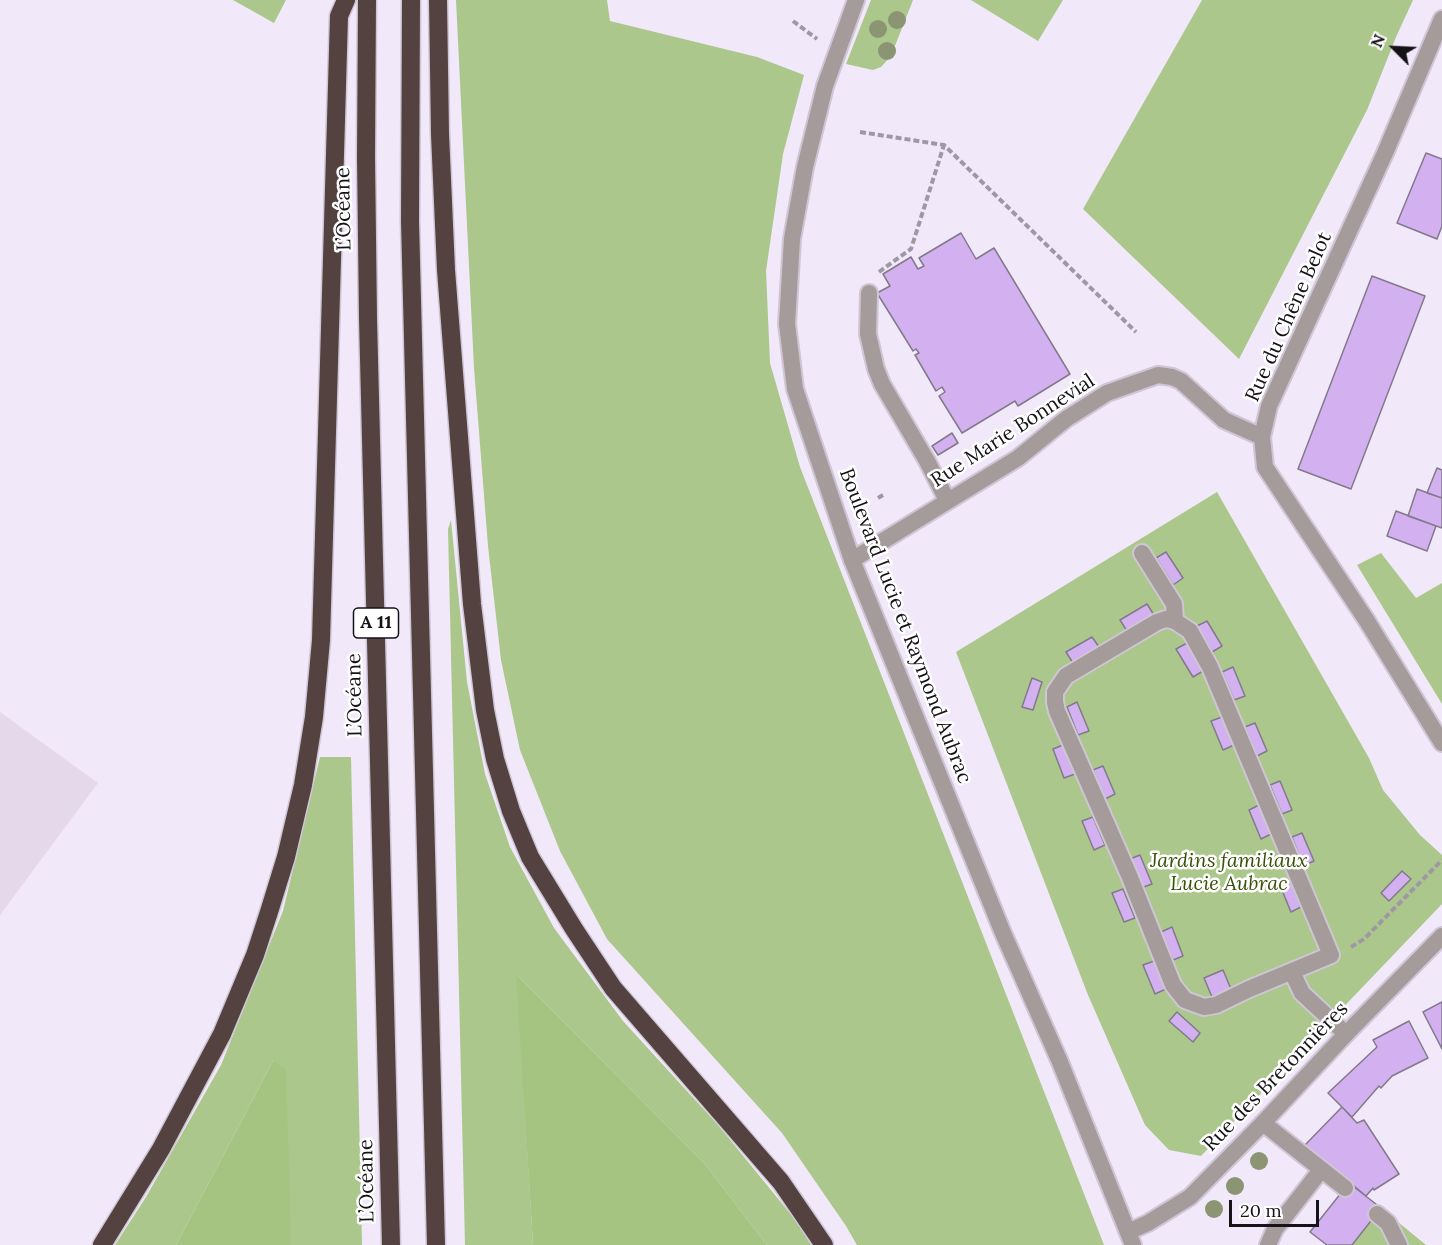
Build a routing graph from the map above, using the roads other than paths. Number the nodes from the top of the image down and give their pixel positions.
1 (346, 0) edge
2 (367, 0) edge
3 (411, 0) edge
4 (438, 0) edge
5 (855, 0) edge
6 (1442, 19) edge
7 (868, 293) road end
8 (1262, 437) junction
9 (947, 500) junction
10 (1142, 553) dead end
11 (852, 560) junction
12 (1175, 621) junction
13 (1442, 743) edge
14 (1442, 936) edge
15 (1292, 972) junction
16 (1346, 1034) junction
17 (1263, 1123) junction
18 (1321, 1170) junction
19 (1345, 1188) dead end
20 (1377, 1214) dead end
21 (1131, 1238) edge
22 (102, 1245) edge
23 (392, 1245) edge
24 (436, 1245) edge
25 (824, 1245) edge
26 (1268, 1245) edge
27 (1399, 1245) edge

1 - 22 highway
2 - 23 highway, L’Océane / A 11
3 - 24 highway, A 11
4 - 25 highway
5 - 11 street, Boulevard Lucie et Raymond Aubrac
6 - 8 street, Rue du Chêne Belot
7 - 9 street
8 - 9 street, Rue Marie Bonnevial
8 - 13 street, Rue du Chêne Belot
9 - 11 street, Rue Marie Bonnevial
10 - 12 street
11 - 21 street, Boulevard Lucie et Raymond Aubrac
12 - 15 street
12 - 15 street
14 - 16 street, Rue des Bretonnières
15 - 16 street
16 - 17 street, Rue des Bretonnières
17 - 18 street
17 - 21 street, Rue des Bretonnières
18 - 19 street
18 - 26 street
20 - 27 street

